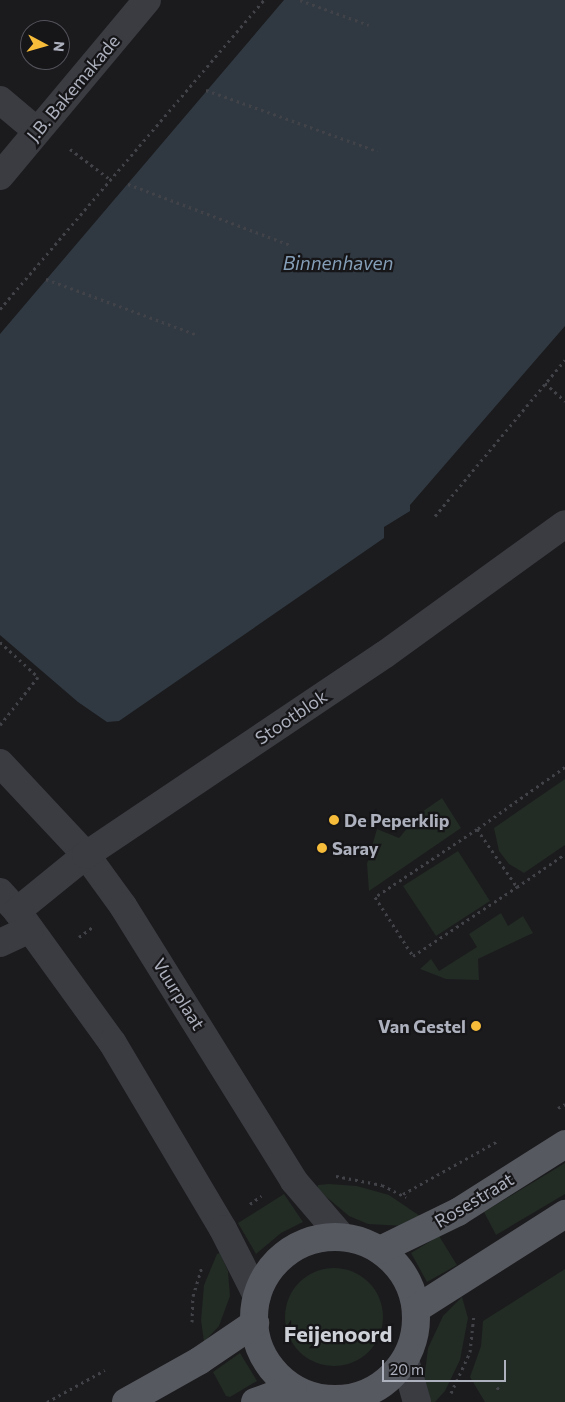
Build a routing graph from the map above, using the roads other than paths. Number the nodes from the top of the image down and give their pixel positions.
1 (147, 0) edge
2 (0, 100) edge
3 (37, 131) junction
4 (0, 176) edge
5 (565, 524) edge
6 (0, 763) edge
7 (86, 855) junction
8 (16, 910) edge
9 (0, 943) edge
10 (565, 1144) edge
11 (565, 1214) edge
12 (342, 1237) junction
13 (380, 1250) junction
14 (257, 1296) junction
15 (416, 1309) junction
16 (254, 1324) junction
17 (405, 1360) junction
18 (293, 1388) junction
19 (344, 1400) edge
20 (126, 1402) edge
21 (255, 1402) edge
22 (417, 1402) edge

1 - 3 street, J.B. Bakemakade
2 - 3 street
3 - 4 street, J.B. Bakemakade
5 - 7 street, Stootblok
6 - 7 street, Vuurplaat
7 - 8 street, Stootblok
7 - 12 street, Vuurplaat
8 - 9 street, Stootblok
8 - 14 street
10 - 13 main road, Rosestraat
11 - 15 main road
12 - 13 main road
12 - 14 main road
13 - 15 main road
14 - 16 main road
15 - 17 main road
16 - 18 main road
16 - 20 main road
17 - 19 main road
17 - 22 street
18 - 19 main road
18 - 21 main road

